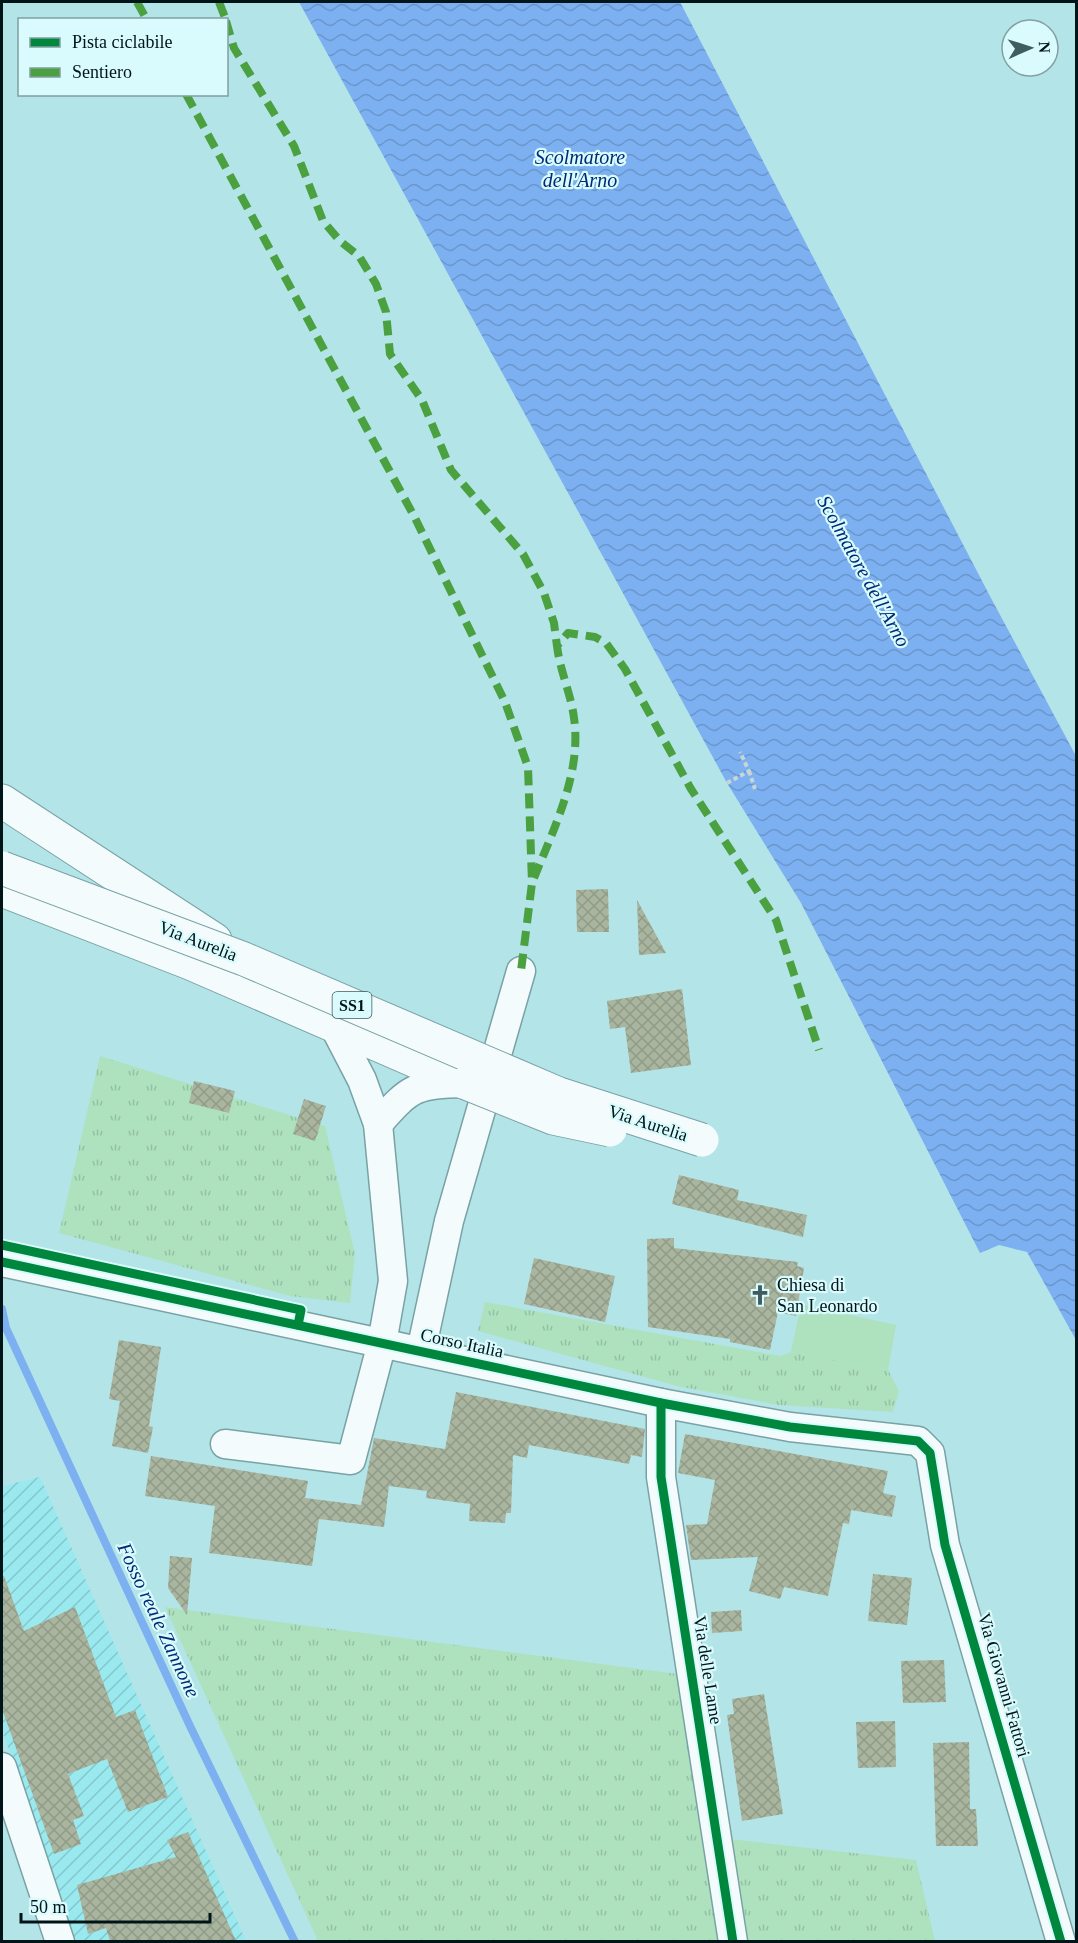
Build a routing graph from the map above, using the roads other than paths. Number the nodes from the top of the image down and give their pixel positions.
1 (2, 801) edge
2 (2, 868) edge
3 (2, 890) edge
4 (244, 959) junction
5 (520, 971) dead end
6 (335, 1028) junction
7 (466, 1083) junction
8 (378, 1124) junction
9 (2, 1262) edge
10 (382, 1343) junction
11 (421, 1351) junction
12 (661, 1403) junction
13 (918, 1441) joint
14 (225, 1444) dead end
15 (2, 1767) edge
16 (60, 1941) edge
17 (733, 1941) edge
18 (1061, 1941) edge

1 - 4 main road, bridge
2 - 4 main road, Via Aurelia / SS1, bridge
3 - 6 main road, Via Aurelia / SS1
4 - 7 main road, Via Aurelia / SS1, bridge
5 - 11 street
6 - 7 main road, Via Aurelia / SS1
6 - 8 street
7 - 8 street
8 - 10 street
9 - 10 street, Corso Italia
10 - 11 street, Corso Italia
10 - 14 street
11 - 12 street, Corso Italia
12 - 13 street, Corso Italia
12 - 17 street, Via delle Lame
13 - 18 street, Via Giovanni Fattori
15 - 16 street

